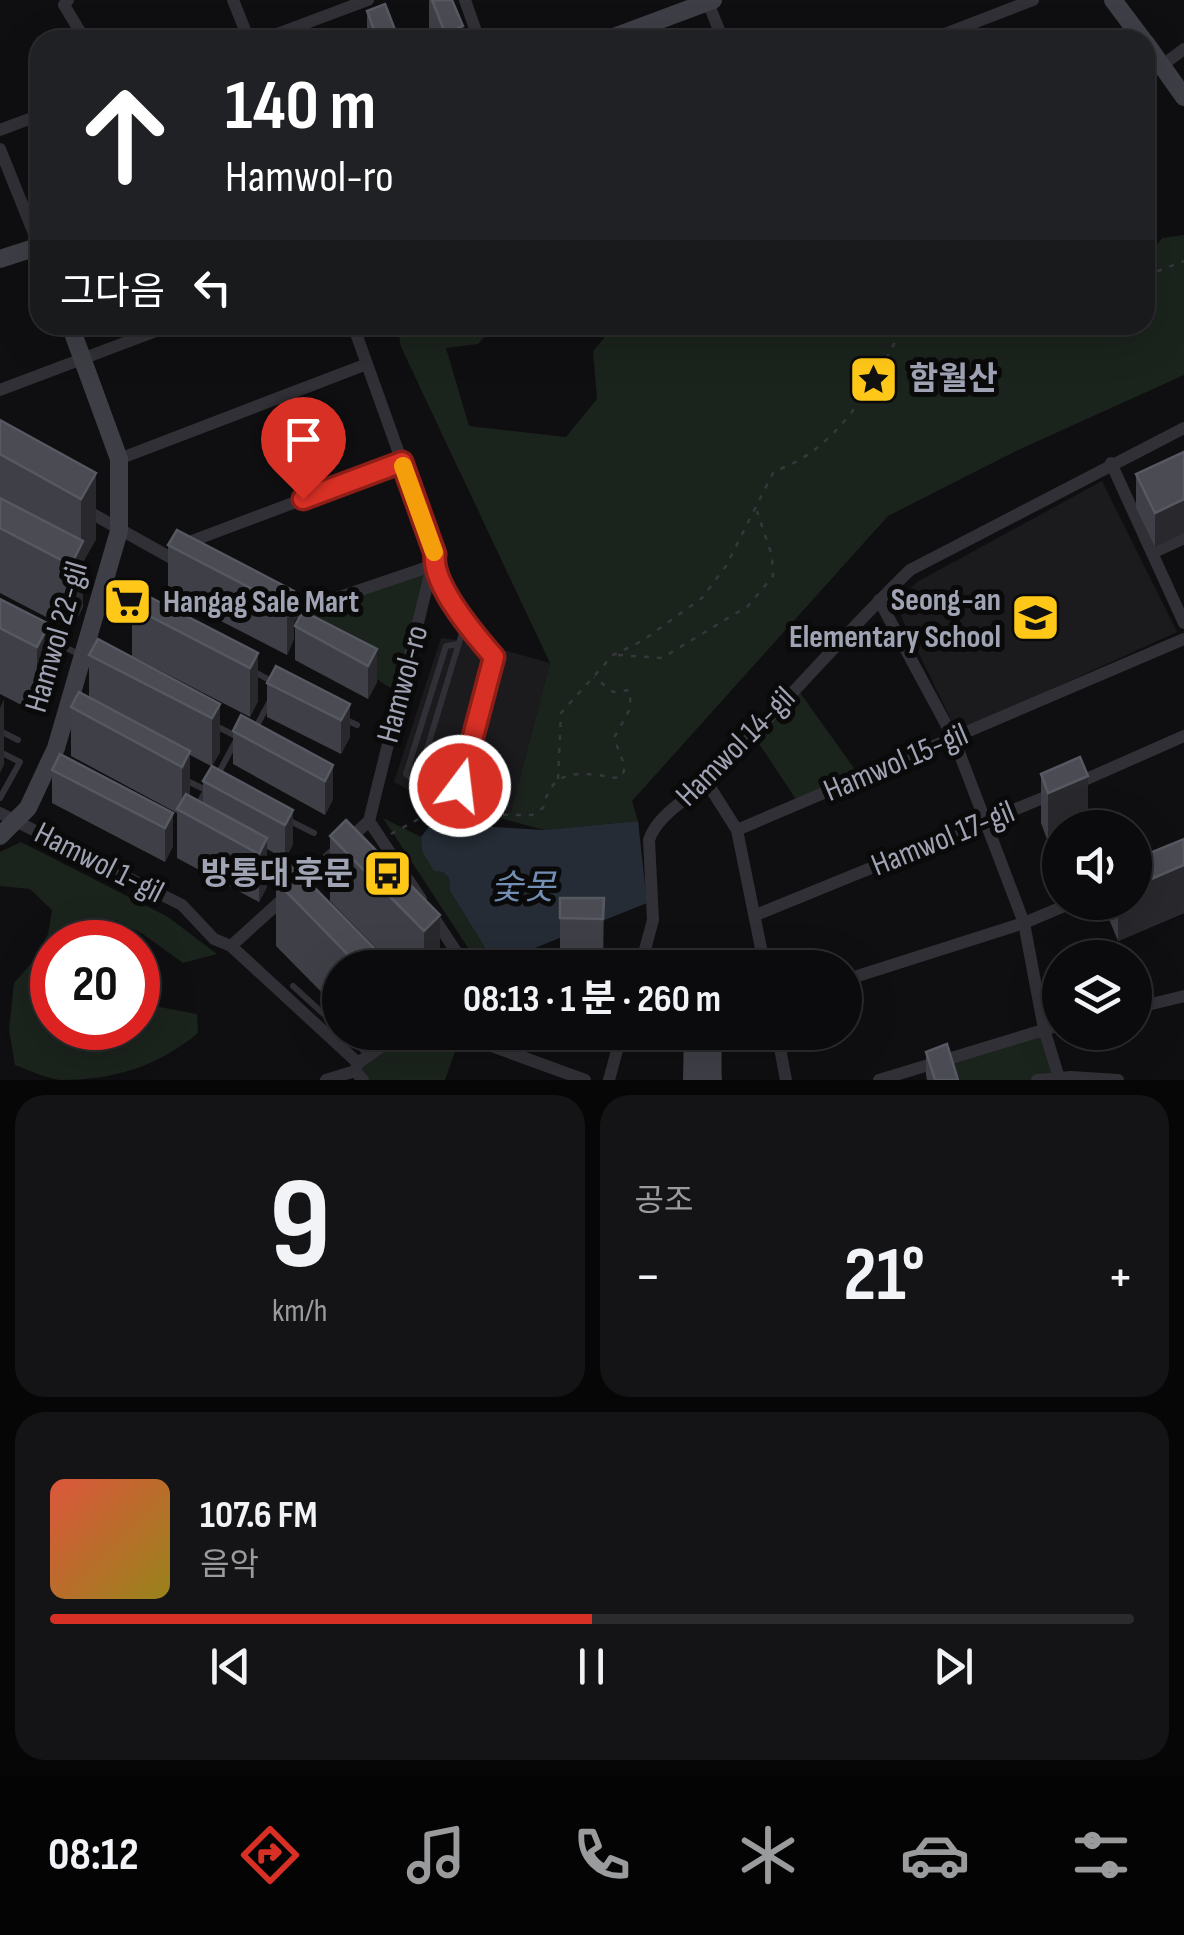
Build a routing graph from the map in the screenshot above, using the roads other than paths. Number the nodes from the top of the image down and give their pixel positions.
1 (68, 0) edge
2 (233, 0) edge
3 (368, 0) edge
4 (465, 0) edge
5 (1033, 0) edge
6 (1113, 0) edge
7 (709, 1) edge
8 (79, 30) edge
9 (244, 30) edge
10 (288, 30) edge
11 (475, 30) edge
12 (632, 30) edge
13 (719, 30) edge
14 (955, 30) edge
15 (1136, 30) edge
16 (1184, 49) edge
17 (1155, 54) edge
18 (1164, 64) junction
19 (1184, 97) edge
20 (30, 119) edge
21 (0, 130) edge
22 (0, 149) edge
23 (30, 222) edge
24 (30, 250) edge
25 (0, 258) edge
26 (74, 335) edge
27 (145, 335) edge
28 (357, 335) edge
29 (83, 358) junction
30 (367, 364) junction
31 (0, 390) edge
32 (1184, 428) edge
33 (119, 459) junction
34 (402, 462) junction
35 (1111, 463) junction
36 (74, 503) edge
37 (119, 532) junction
38 (1184, 538) edge
39 (163, 552) junction
40 (1152, 553) junction
41 (434, 565) junction
42 (197, 573) edge
43 (879, 600) junction
44 (265, 615) edge
45 (465, 623) junction
46 (1184, 624) edge
47 (33, 632) edge
48 (1184, 639) edge
49 (91, 661) junction
50 (246, 667) edge
51 (326, 709) edge
52 (203, 719) edge
53 (357, 725) dead end
54 (254, 730) junction
55 (0, 731) edge
56 (1184, 736) edge
57 (238, 737) junction
58 (269, 738) edge
59 (954, 739) junction
60 (18, 740) dead end
61 (0, 752) edge
62 (172, 773) edge
63 (212, 779) junction
64 (706, 781) junction
65 (229, 788) edge
66 (206, 790) junction
67 (0, 798) edge
68 (280, 815) edge
69 (8, 817) edge
70 (192, 817) edge
71 (369, 820) junction
72 (986, 822) junction
73 (736, 830) junction
74 (314, 834) dead end
75 (0, 836) edge
76 (246, 863) edge
77 (276, 879) edge
78 (756, 915) junction
79 (1042, 915) edge
80 (1024, 923) junction
81 (231, 946) junction
82 (455, 950) edge
83 (644, 950) edge
84 (763, 950) edge
85 (862, 975) edge
86 (294, 986) dead end
87 (1184, 996) edge
88 (1152, 1004) edge
89 (322, 1012) edge
90 (1042, 1018) edge
91 (1042, 1030) edge
92 (381, 1050) edge
93 (503, 1050) edge
94 (617, 1050) edge
95 (780, 1050) edge
96 (1051, 1050) edge
97 (361, 1067) edge
98 (1060, 1078) edge
99 (326, 1080) edge
100 (585, 1080) edge
101 (609, 1080) edge
102 (786, 1080) edge
103 (879, 1080) edge
104 (1036, 1080) edge
105 (1118, 1080) edge

1 - 8 street
2 - 9 street
3 - 10 street
4 - 11 street
5 - 14 street
6 - 15 street
7 - 12 street
7 - 13 street
16 - 18 street
17 - 18 street
18 - 19 street
20 - 21 street
22 - 23 street
24 - 25 street
26 - 29 street, Hamwol 22-gil
27 - 29 street
28 - 30 street, Hamwol-ro
29 - 31 street
29 - 33 street, Hamwol 22-gil
30 - 33 street
30 - 34 street, Hamwol-ro
32 - 35 street, Hamwol 14-gil
33 - 37 street, Hamwol 22-gil
34 - 39 street
34 - 41 street, Hamwol-ro
35 - 40 street
35 - 43 street, Hamwol 14-gil
36 - 37 street
37 - 39 street
37 - 49 street, Hamwol 22-gil
38 - 40 street
39 - 42 street
40 - 46 street
41 - 44 street
41 - 45 lane
41 - 71 street, Hamwol-ro
43 - 59 street
43 - 64 street, Hamwol 14-gil
45 - 45 lane
47 - 49 lane
48 - 59 street, Hamwol 15-gil
49 - 69 street, Hamwol 22-gil
50 - 54 lane
51 - 53 lane
52 - 57 lane
54 - 57 lane
54 - 58 lane
55 - 60 lane
56 - 72 street, Hamwol 17-gil
57 - 63 lane
59 - 72 street
59 - 73 street, Hamwol 15-gil
61 - 67 lane
62 - 66 lane
63 - 65 lane
63 - 66 lane
64 - 73 street
64 - 83 street, Hamwol 14-gil
66 - 70 lane
68 - 74 lane
69 - 75 street, Hamwol 22-gil
69 - 81 street, Hamwol 1-gil
71 - 81 street
71 - 82 street
72 - 78 street, Hamwol 17-gil
72 - 80 street
73 - 78 street
76 - 77 lane
78 - 84 street
79 - 80 street
80 - 85 street
80 - 90 street
81 - 97 street, Hamwol 1-gil
86 - 89 lane
87 - 88 street
91 - 103 street
92 - 97 street
93 - 100 street
94 - 101 street
95 - 102 street
96 - 98 street
97 - 99 street
98 - 104 street
98 - 105 street

